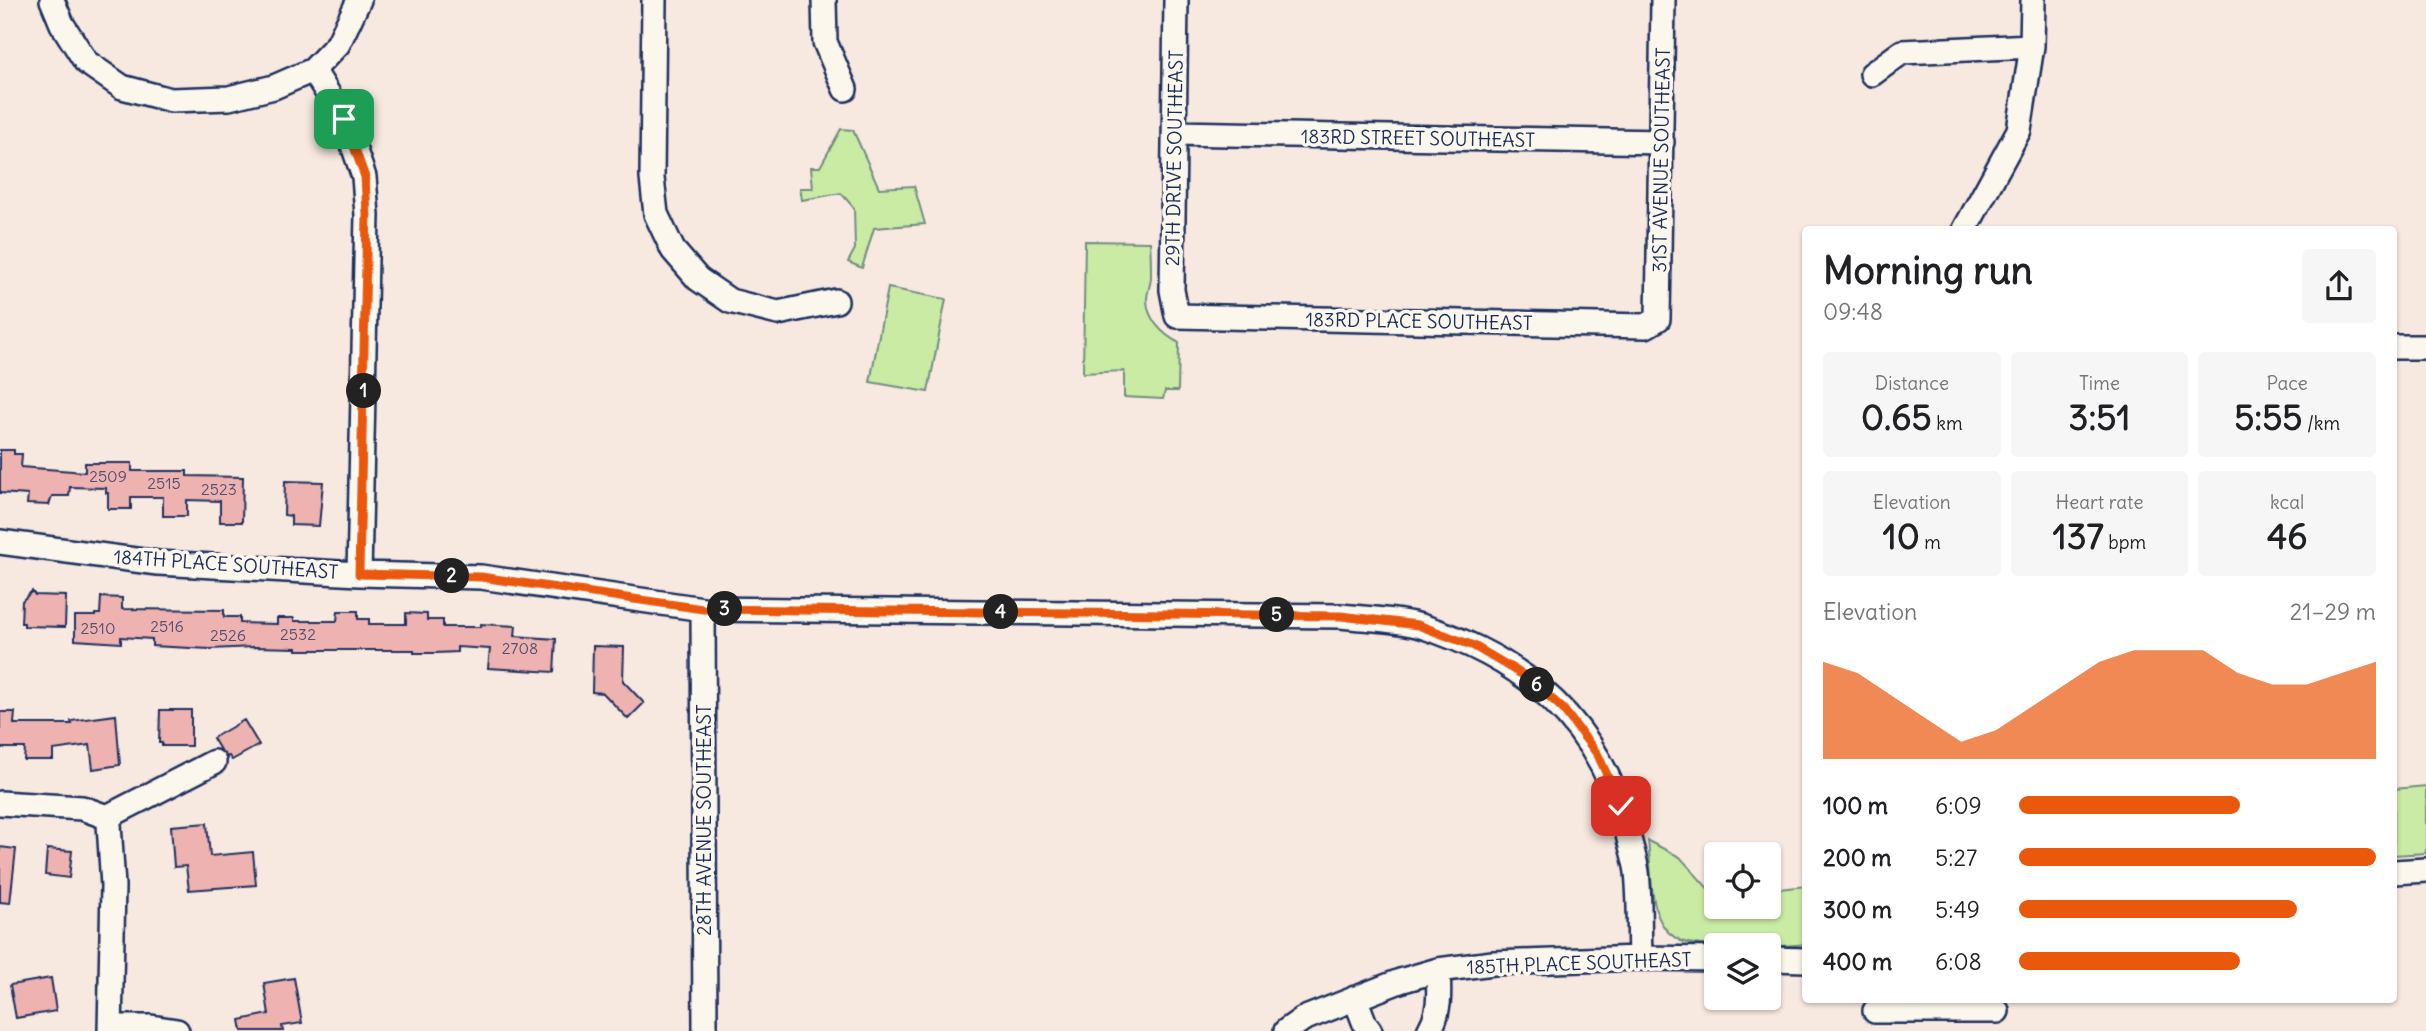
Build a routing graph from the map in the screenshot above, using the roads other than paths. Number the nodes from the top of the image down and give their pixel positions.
1 (52, 0) edge
2 (359, 0) edge
3 (654, 0) edge
4 (824, 0) edge
5 (1175, 0) edge
6 (1663, 0) edge
7 (2033, 0) edge
8 (2032, 46) junction
9 (313, 69) junction
10 (1872, 74) dead end
11 (845, 89) dead end
12 (1175, 133) junction
13 (1662, 142) junction
14 (1967, 226) edge
15 (836, 301) dead end
16 (1177, 316) joint
17 (1658, 319) joint
18 (2397, 347) edge
19 (2426, 347) edge
20 (0, 542) edge
21 (359, 574) junction
22 (703, 609) junction
23 (214, 762) dead end
24 (0, 803) edge
25 (107, 817) junction
26 (2426, 870) edge
27 (2397, 872) edge
28 (1640, 958) junction
29 (1704, 959) edge
30 (1781, 960) edge
31 (1802, 960) edge
32 (1438, 970) junction
33 (1355, 998) junction
34 (1875, 1011) dead end
35 (1997, 1014) edge
36 (111, 1029) edge
37 (177, 1031) edge
38 (705, 1031) edge
39 (1286, 1031) edge
40 (1370, 1031) edge
41 (1429, 1031) edge

1 - 9 street
2 - 9 street
3 - 15 street
4 - 11 street
5 - 12 street, 29TH DRIVE SOUTHEAST
6 - 13 street, 31ST AVENUE SOUTHEAST
7 - 8 street
8 - 10 street
8 - 14 street
9 - 21 street
12 - 13 street, 183RD STREET SOUTHEAST
12 - 16 street, 29TH DRIVE SOUTHEAST
13 - 17 street, 31ST AVENUE SOUTHEAST
16 - 17 street, 183RD PLACE SOUTHEAST
18 - 19 street
20 - 21 street, 184TH PLACE SOUTHEAST
21 - 22 street, 184TH PLACE SOUTHEAST
22 - 28 street, 184TH PLACE SOUTHEAST
22 - 38 street, 28TH AVENUE SOUTHEAST
23 - 25 street
24 - 25 street
25 - 36 street
26 - 27 street
28 - 29 street, 185TH PLACE SOUTHEAST
28 - 32 street, 185TH PLACE SOUTHEAST
30 - 31 street
32 - 33 street, 185TH PLACE SOUTHEAST
32 - 41 street
33 - 39 street, 185TH PLACE SOUTHEAST
33 - 40 street
34 - 35 street
36 - 37 street

